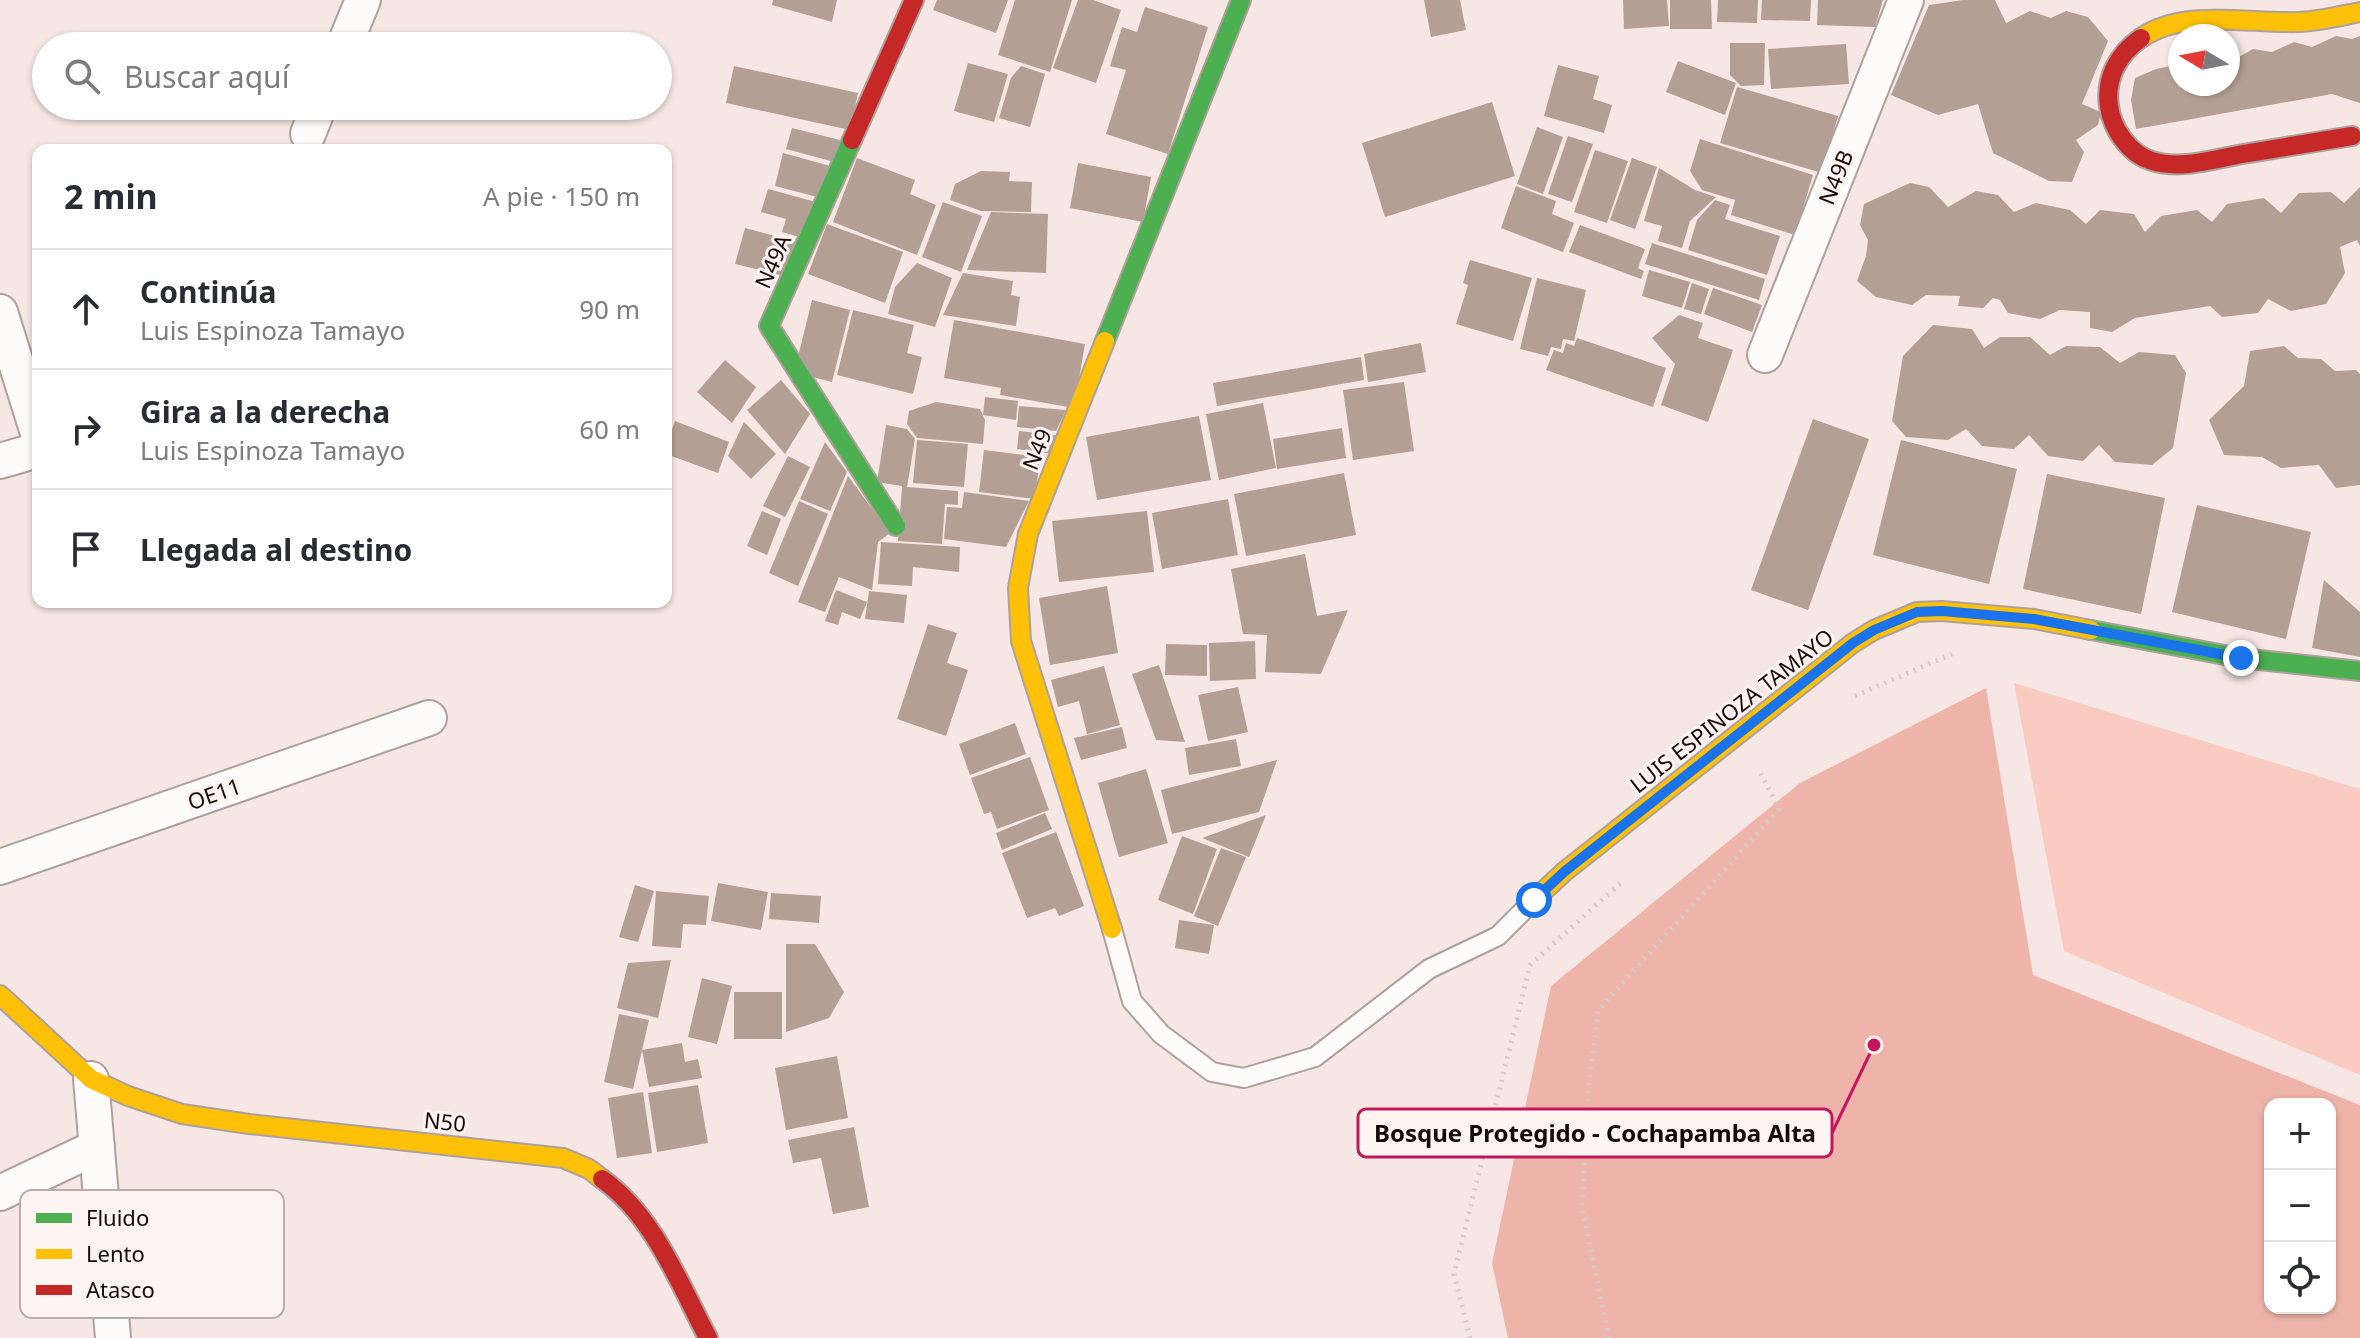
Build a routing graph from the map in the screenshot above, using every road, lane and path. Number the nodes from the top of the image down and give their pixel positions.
1 (363, 0) edge
2 (914, 0) edge
3 (1241, 0) edge
4 (1906, 0) edge
5 (2354, 9) edge
6 (350, 32) edge
7 (2352, 136) dead end
8 (0, 312) edge
9 (1765, 355) dead end
10 (32, 414) edge
11 (32, 452) edge
12 (0, 461) edge
13 (896, 526) dead end
14 (1953, 654) dead end
15 (2360, 671) edge
16 (1854, 697) dead end
17 (429, 718) dead end
18 (1754, 760) dead end
19 (0, 867) edge
20 (1631, 874) dead end
21 (1534, 900) joint
22 (1112, 929) joint
23 (0, 995) edge
24 (91, 1079) junction
25 (97, 1147) junction
26 (101, 1190) edge
27 (0, 1193) edge
28 (111, 1318) edge
29 (113, 1338) edge
30 (708, 1338) edge
31 (1470, 1338) edge
32 (1609, 1338) edge

1 - 6 street
2 - 13 street, N49A
3 - 22 street, N49
4 - 9 street, N49B
5 - 7 street
8 - 10 street
11 - 12 street
14 - 16 path
15 - 21 street, LUIS ESPINOZA TAMAYO
17 - 19 street, OE11
18 - 32 path
20 - 31 path
21 - 22 lane
23 - 24 street, N50
24 - 25 street
24 - 30 street, N50
25 - 26 street
25 - 27 street
28 - 29 street

